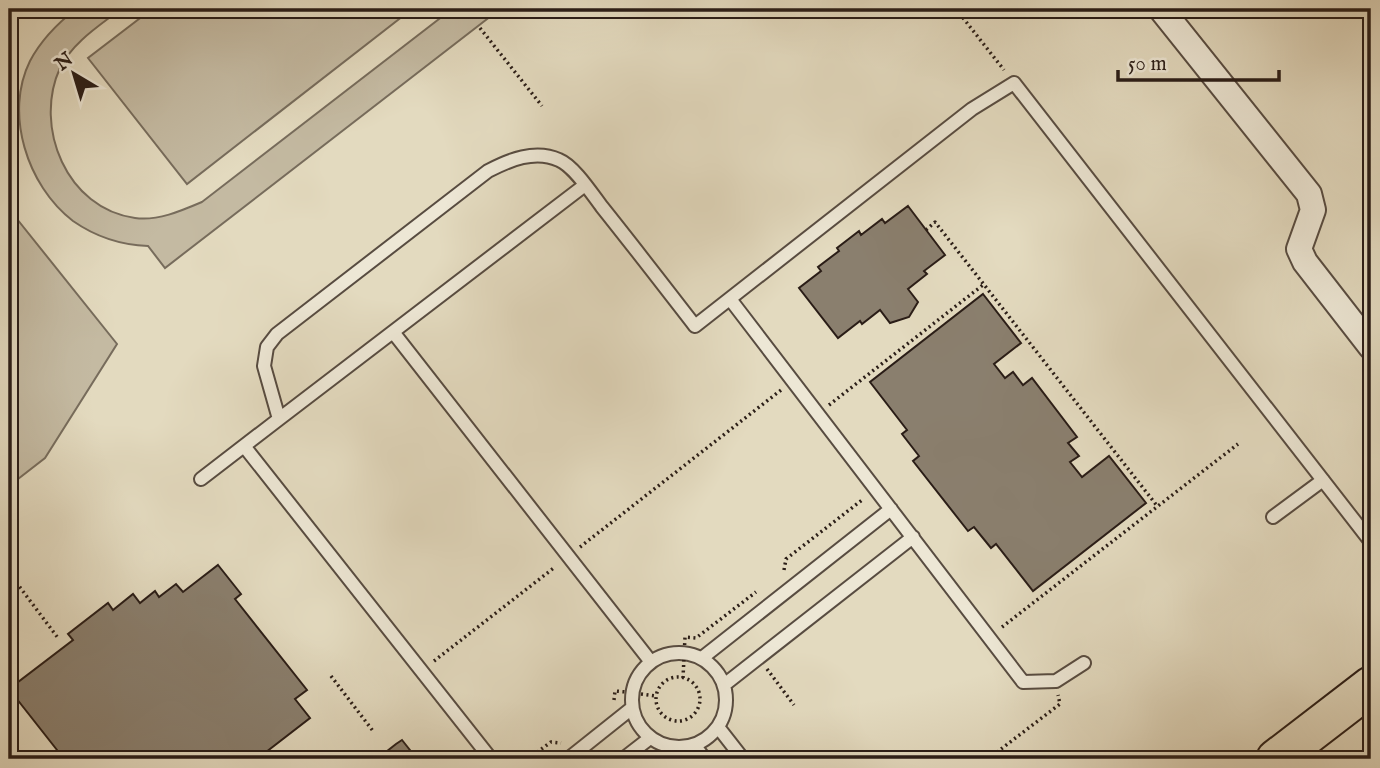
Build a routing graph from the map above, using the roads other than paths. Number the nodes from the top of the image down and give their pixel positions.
1 (1161, 9) edge
2 (585, 185) junction
3 (730, 299) junction
4 (393, 332) junction
5 (1371, 347) edge
6 (279, 419) junction
7 (244, 446) junction
8 (201, 479) dead end
9 (1323, 480) junction
10 (891, 509) junction
11 (1273, 517) dead end
12 (913, 537) junction
13 (1371, 542) edge
14 (702, 658) junction
15 (651, 662) junction
16 (1084, 663) dead end
17 (724, 685) junction
18 (1371, 686) edge
19 (632, 708) junction
20 (718, 727) junction
21 (650, 738) junction
22 (694, 745) junction
23 (491, 759) edge
24 (568, 759) edge
25 (623, 759) edge
26 (705, 759) edge
27 (743, 759) edge
28 (1276, 759) edge

1 - 5 street
2 - 3 lane
2 - 4 lane
2 - 6 lane
3 - 9 lane
3 - 10 lane
4 - 6 lane
4 - 15 lane
6 - 7 lane
7 - 8 lane
7 - 23 lane
9 - 11 lane
9 - 13 lane
10 - 12 lane
10 - 14 lane
12 - 16 lane
12 - 17 lane
14 - 15 lane
14 - 17 lane
15 - 19 lane
17 - 20 lane
18 - 28 main road
19 - 21 lane
19 - 24 lane
20 - 22 lane
20 - 27 lane
21 - 22 lane
21 - 25 lane
22 - 26 lane

